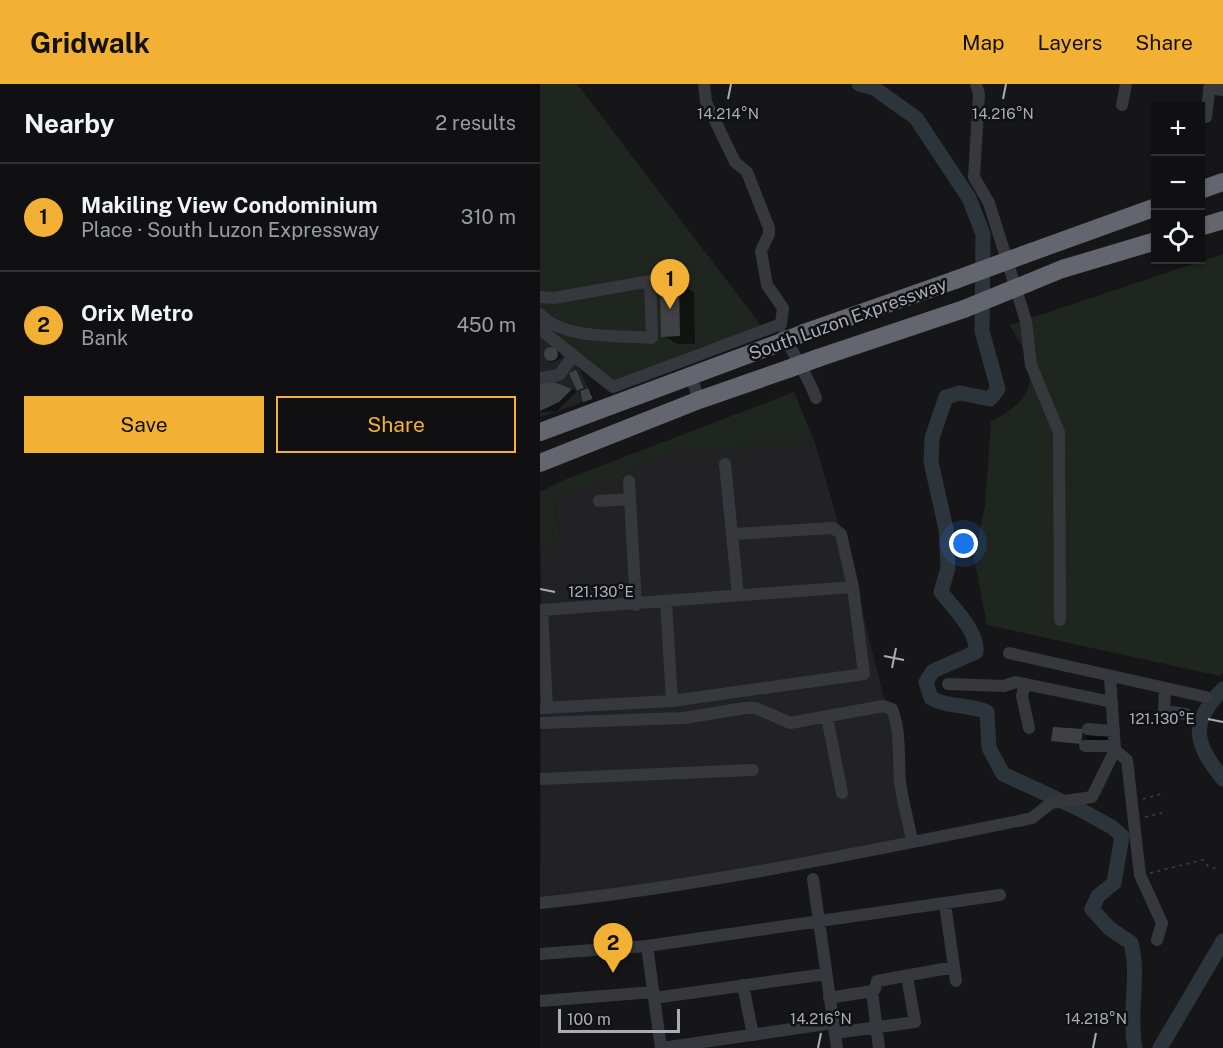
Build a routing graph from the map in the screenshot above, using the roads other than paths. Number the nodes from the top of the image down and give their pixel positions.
1 (704, 84) edge
2 (976, 84) edge
3 (1126, 84) edge
4 (1210, 86) edge
5 (1223, 90) edge
6 (1122, 105) dead end
7 (1206, 117) dead end
8 (1223, 182) edge
9 (1205, 188) edge
10 (1151, 208) edge
11 (1223, 220) edge
12 (1205, 225) edge
13 (1151, 242) edge
14 (540, 297) edge
15 (540, 314) edge
16 (779, 325) junction
17 (540, 329) edge
18 (573, 356) junction
19 (691, 376) junction
20 (540, 378) edge
21 (816, 398) dead end
22 (699, 400) junction
23 (540, 432) edge
24 (581, 449) junction
25 (540, 463) edge
26 (725, 464) dead end
27 (540, 470) edge
28 (629, 481) dead end
29 (630, 499) junction
30 (599, 501) dead end
31 (734, 534) junction
32 (853, 587) junction
33 (738, 595) junction
34 (666, 602) junction
35 (636, 605) junction
36 (540, 617) edge
37 (1060, 620) dead end
38 (541, 643) edge
39 (1009, 653) dead end
40 (1110, 677) junction
41 (948, 684) dead end
42 (1024, 684) junction
43 (1165, 689) junction
44 (1206, 697) dead end
45 (672, 701) junction
46 (1112, 702) junction
47 (544, 708) edge
48 (1186, 714) dead end
49 (827, 717) junction
50 (540, 723) edge
51 (1029, 728) dead end
52 (1088, 729) dead end
53 (1114, 731) junction
54 (1085, 746) dead end
55 (1115, 748) junction
56 (753, 770) dead end
57 (540, 778) edge
58 (842, 793) dead end
59 (912, 842) junction
60 (813, 879) dead end
61 (999, 895) dead end
62 (540, 903) edge
63 (945, 904) junction
64 (818, 922) junction
65 (1157, 940) dead end
66 (647, 946) junction
67 (540, 954) edge
68 (954, 967) junction
69 (826, 974) junction
70 (907, 977) junction
71 (956, 981) dead end
72 (743, 986) junction
73 (872, 991) junction
74 (654, 995) junction
75 (830, 998) junction
76 (540, 1001) edge
77 (834, 1028) junction
78 (877, 1028) junction
79 (753, 1035) junction
80 (662, 1048) edge
81 (837, 1048) edge
82 (879, 1048) edge

1 - 16 street
2 - 37 street
3 - 6 street
4 - 5 street
4 - 7 street
8 - 9 highway
10 - 19 highway, South Luzon Expressway, bridge
11 - 12 highway
13 - 22 highway, South Luzon Expressway, bridge
14 - 15 street
16 - 18 street
16 - 21 street
17 - 18 street
18 - 20 street
19 - 22 street
19 - 23 highway, South Luzon Expressway
22 - 24 highway, South Luzon Expressway
24 - 25 highway, South Luzon Expressway
24 - 27 highway
26 - 31 street
28 - 29 street
29 - 30 street
29 - 35 street
31 - 32 street
31 - 33 street
32 - 33 street
32 - 45 street
33 - 34 street
34 - 35 street
34 - 45 street
35 - 36 street
36 - 38 street
38 - 47 street
39 - 40 street
40 - 43 street
40 - 46 street
41 - 42 street
42 - 46 street
42 - 51 street
43 - 44 street
43 - 48 street
45 - 47 street
46 - 53 street
49 - 50 street
49 - 58 street
49 - 59 street
52 - 53 street
53 - 55 street
54 - 55 street
55 - 59 street
55 - 65 street
56 - 57 street
59 - 62 street
60 - 64 street
61 - 63 street
63 - 64 street
63 - 68 street
64 - 66 street
64 - 69 street
66 - 67 street
66 - 74 street
68 - 70 street
68 - 71 street
69 - 72 street
69 - 75 street
70 - 73 street
70 - 78 street
72 - 74 street
72 - 79 street
73 - 75 street
73 - 78 street
74 - 76 street
74 - 80 street
75 - 77 street
77 - 78 street
77 - 79 street
77 - 81 street
78 - 82 street
79 - 80 street

